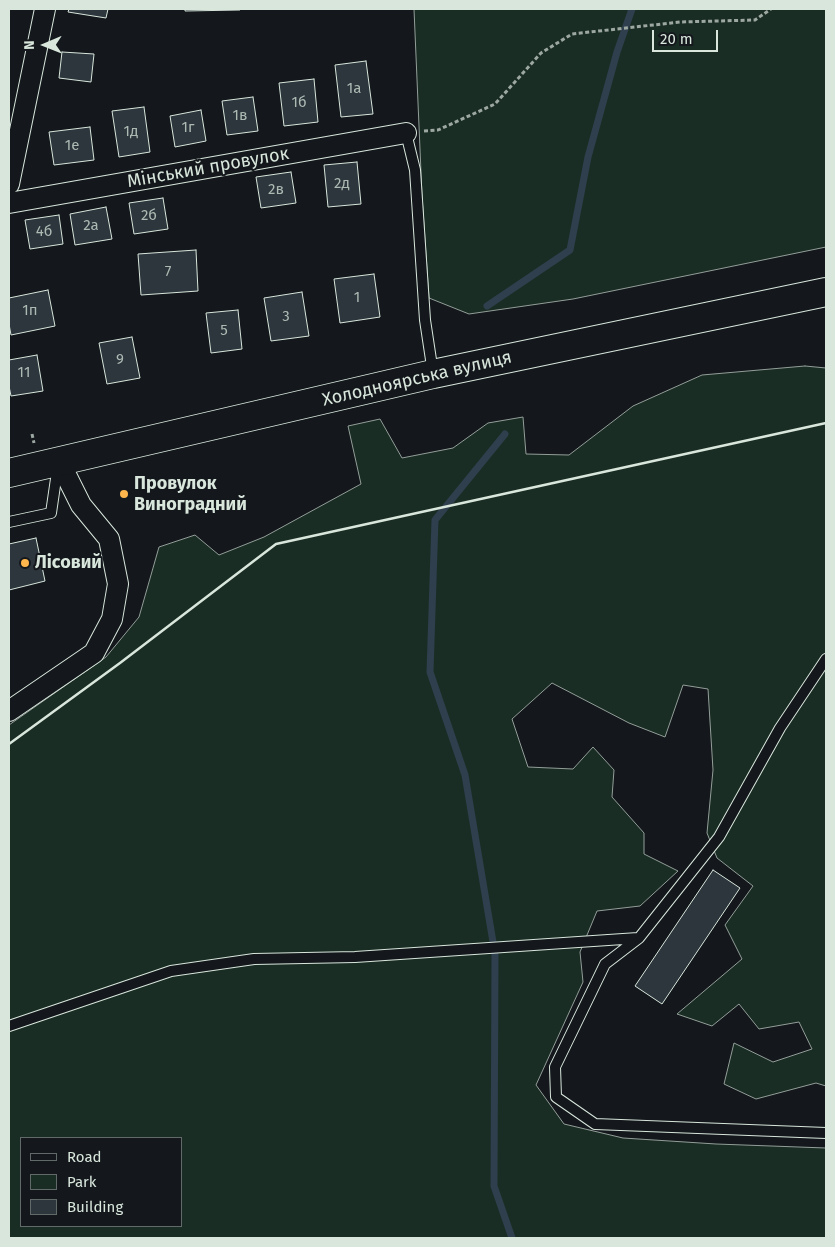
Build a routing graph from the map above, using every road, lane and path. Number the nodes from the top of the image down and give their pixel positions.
1 (45, 9) edge
2 (771, 9) edge
3 (406, 133) junction
4 (9, 184) edge
5 (9, 203) edge
6 (826, 292) edge
7 (433, 374) junction
8 (59, 461) junction
9 (9, 473) edge
10 (9, 522) edge
11 (826, 659) edge
12 (9, 711) edge
13 (639, 938) junction
14 (9, 1026) edge
15 (826, 1133) edge

1 - 4 street
2 - 3 path
3 - 5 street, Мінський провулок
3 - 7 lane
6 - 7 main road, Холодноярська вулиця
7 - 8 main road, Холодноярська вулиця
8 - 9 main road, Холодноярська вулиця
8 - 10 lane
8 - 12 street
11 - 13 lane
13 - 14 lane
13 - 15 lane

